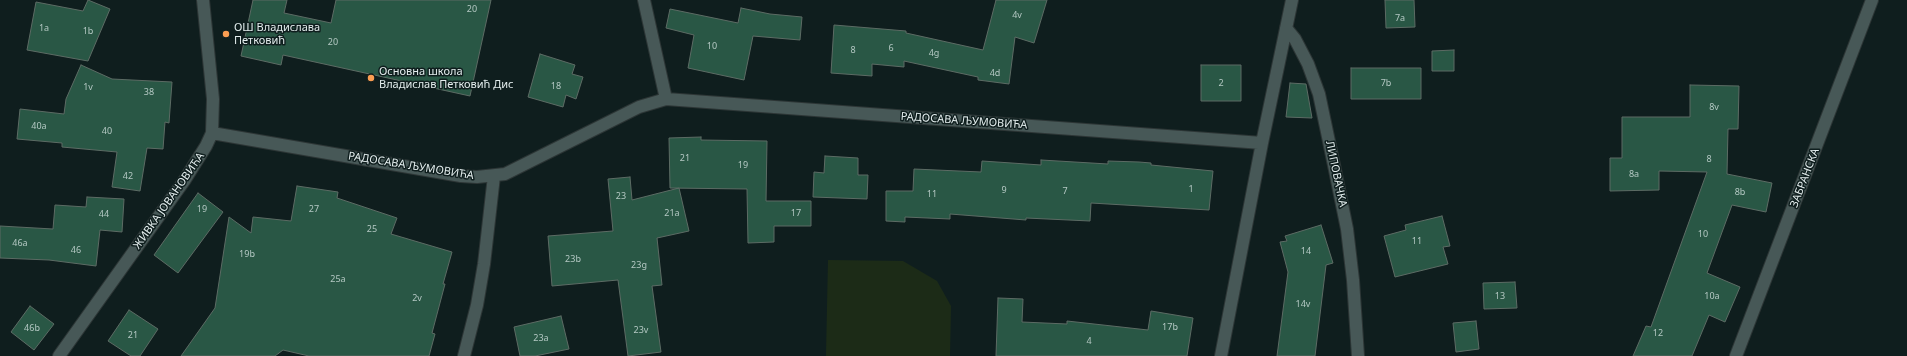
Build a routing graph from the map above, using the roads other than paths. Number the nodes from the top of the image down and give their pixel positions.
1 (203, 0) edge
2 (644, 0) edge
3 (1292, 0) edge
4 (1872, 0) edge
5 (1286, 28) junction
6 (666, 99) junction
7 (212, 133) junction
8 (1262, 143) junction
9 (494, 176) junction
10 (59, 356) edge
11 (464, 356) edge
12 (1221, 356) edge
13 (1358, 356) edge
14 (1736, 356) edge

1 - 7 street, ЖИВКА ЈОВАНОВИЋА
2 - 6 street
3 - 5 street
4 - 14 street, ЗАБРАНСКА
5 - 8 street
5 - 13 street, ЛИПОВАЧКА
6 - 8 street, РАДОСАВА ЉУМОВИЋА
6 - 9 street, РАДОСАВА ЉУМОВИЋА
7 - 9 street, РАДОСАВА ЉУМОВИЋА
7 - 10 street, ЖИВКА ЈОВАНОВИЋА
8 - 12 street
9 - 11 street

